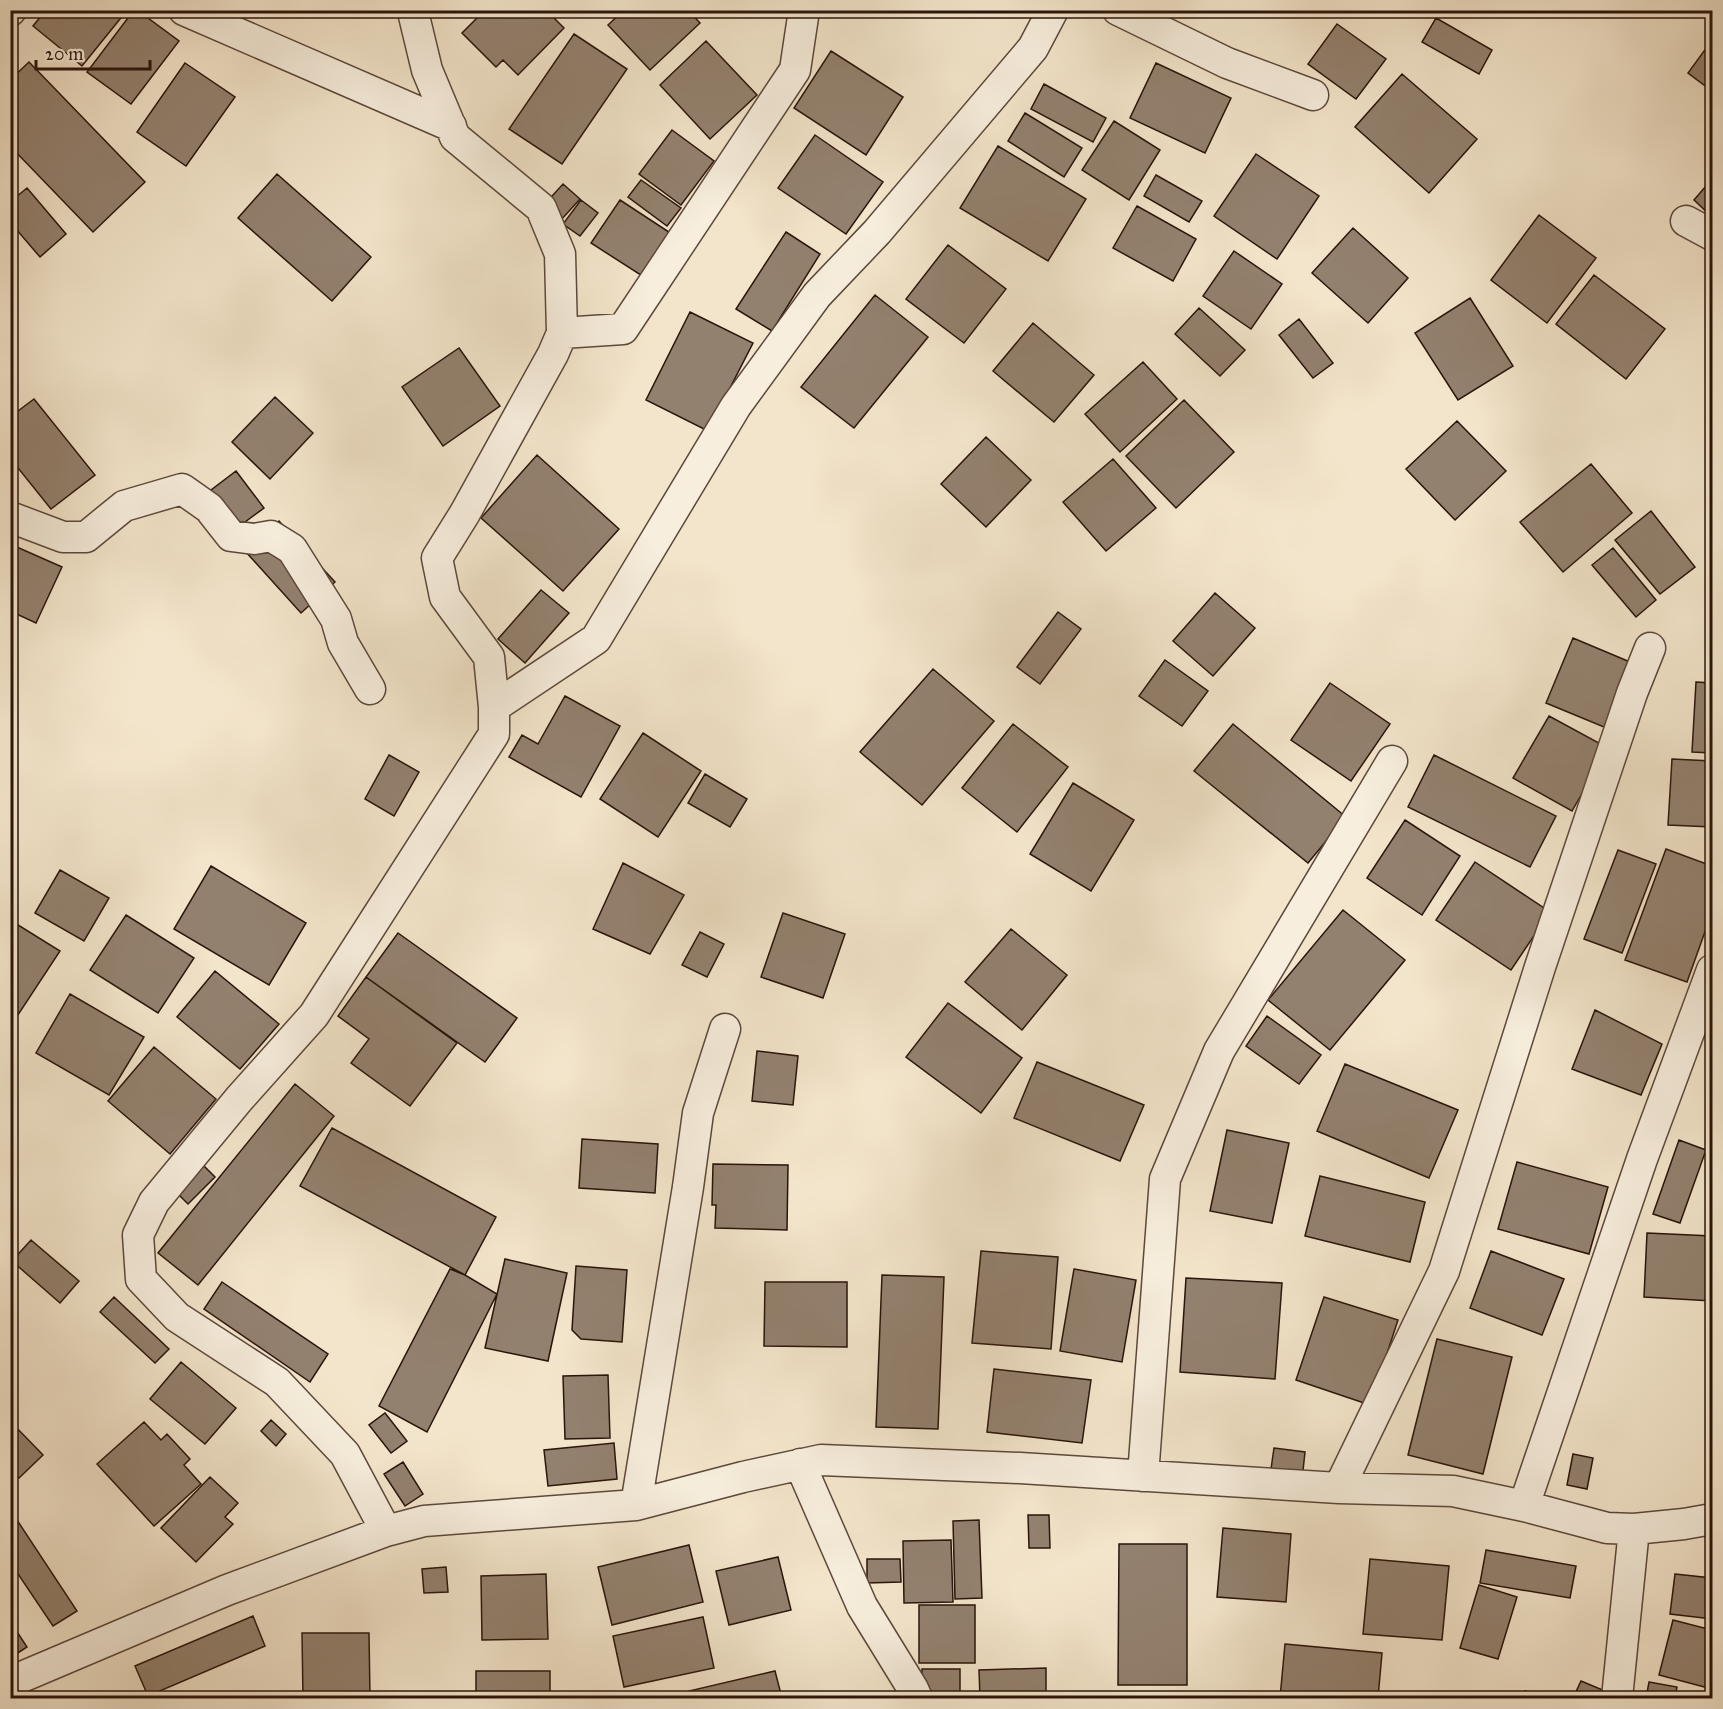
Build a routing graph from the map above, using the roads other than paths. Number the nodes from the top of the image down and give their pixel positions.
1 (184, 10) edge
2 (416, 10) edge
3 (804, 10) edge
4 (1053, 10) edge
5 (1118, 10) edge
6 (1313, 95) dead end
7 (451, 126) junction
8 (1686, 221) dead end
9 (1713, 235) edge
10 (562, 333) junction
11 (10, 517) edge
12 (1650, 648) dead end
13 (370, 689) dead end
14 (494, 707) junction
15 (1392, 760) dead end
16 (1713, 970) edge
17 (725, 1029) dead end
18 (800, 1464) junction
19 (1143, 1476) junction
20 (1339, 1488) junction
21 (636, 1505) junction
22 (1524, 1506) junction
23 (1713, 1519) edge
24 (1634, 1529) junction
25 (386, 1531) junction
26 (10, 1682) edge
27 (917, 1698) edge
28 (1617, 1698) edge

1 - 7 street
2 - 7 street
3 - 10 street
4 - 14 street
5 - 6 street
7 - 10 street
8 - 9 street
10 - 14 street
11 - 13 street
12 - 20 street
14 - 25 street
15 - 19 street
16 - 22 street
17 - 21 street
18 - 19 street
18 - 21 street
18 - 27 street
19 - 20 street
20 - 22 street
21 - 25 street
22 - 24 street
23 - 24 street
24 - 28 street
25 - 26 street

